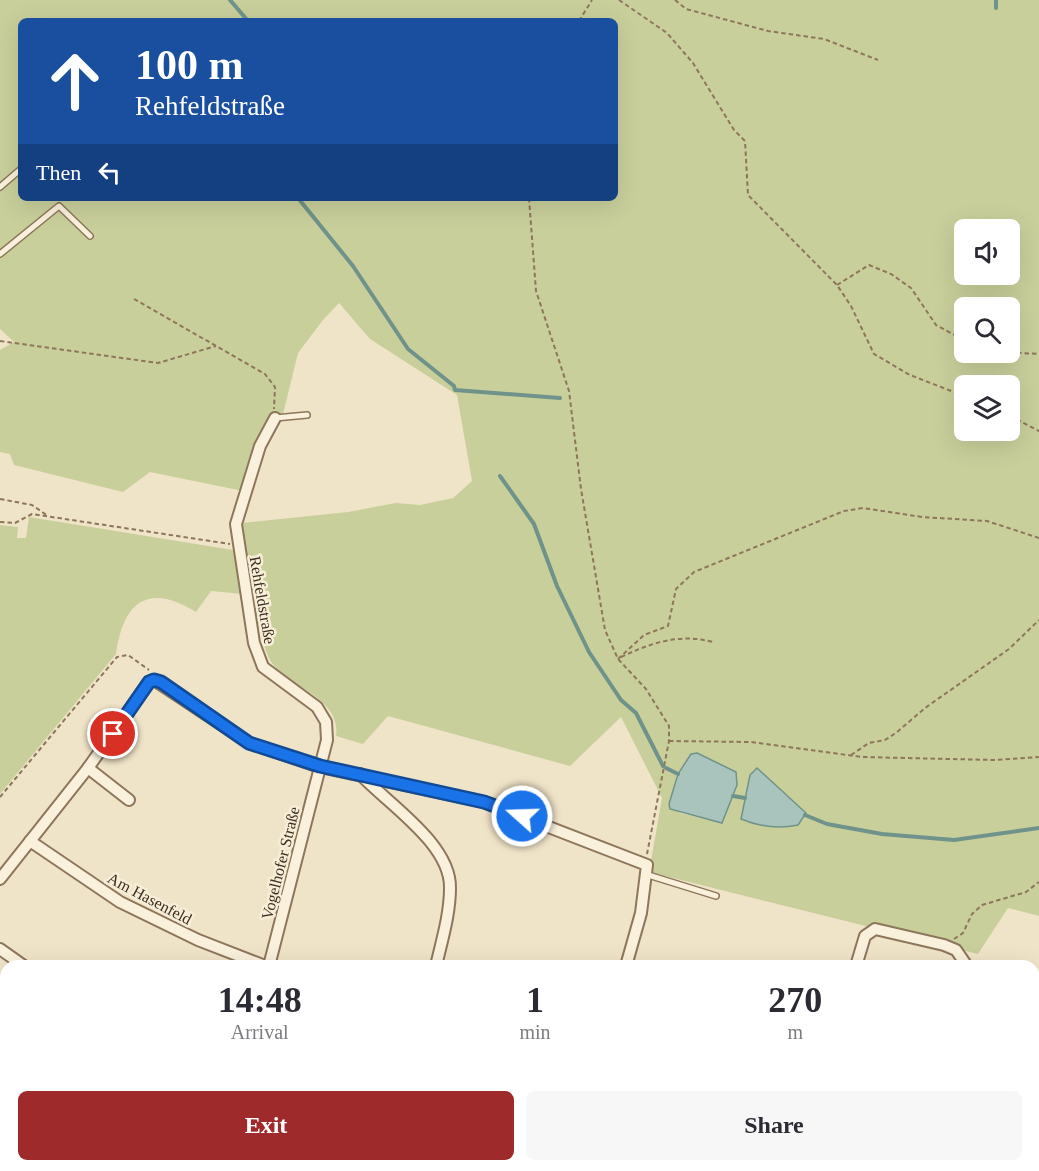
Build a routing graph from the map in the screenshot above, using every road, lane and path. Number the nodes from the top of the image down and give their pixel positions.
1 (592, 0) edge
2 (619, 0) edge
3 (675, 0) edge
4 (581, 18) edge
5 (878, 60) dead end
6 (18, 172) edge
7 (0, 187) edge
8 (529, 201) edge
9 (90, 236) dead end
10 (0, 254) edge
11 (837, 285) junction
12 (134, 299) dead end
13 (954, 335) edge
14 (0, 341) edge
15 (216, 346) junction
16 (1020, 353) edge
17 (1039, 354) edge
18 (954, 392) edge
19 (307, 415) dead end
20 (275, 418) junction
21 (1020, 421) edge
22 (1039, 430) edge
23 (0, 499) edge
24 (50, 517) junction
25 (0, 522) edge
26 (1039, 538) edge
27 (238, 546) junction
28 (1039, 620) edge
29 (713, 642) dead end
30 (618, 658) junction
31 (154, 680) junction
32 (669, 741) junction
33 (850, 755) junction
34 (1039, 757) edge
35 (320, 766) junction
36 (88, 768) junction
37 (360, 774) junction
38 (0, 797) edge
39 (129, 800) dead end
40 (30, 841) junction
41 (646, 869) junction
42 (0, 879) edge
43 (1039, 882) edge
44 (716, 896) dead end
45 (944, 945) junction
46 (0, 949) edge
47 (16, 960) edge
48 (251, 960) edge
49 (269, 960) edge
50 (437, 960) edge
51 (628, 960) edge
52 (858, 960) edge
53 (963, 960) edge

1 - 4 path
2 - 11 path
3 - 5 path
6 - 7 lane
8 - 30 path
9 - 10 lane
11 - 13 path
11 - 18 path
12 - 15 path
14 - 15 path
15 - 20 path
16 - 17 path
19 - 20 lane
20 - 27 street, Rehfeldstraße
21 - 22 path
23 - 24 path
24 - 25 path
24 - 27 path
26 - 30 path
27 - 35 street, Rehfeldstraße
28 - 33 path
29 - 30 path
30 - 32 path
31 - 35 street
31 - 36 street
31 - 38 path
32 - 33 path
32 - 41 path
33 - 34 path
35 - 37 street
35 - 49 street, Vogelhofer Straße
36 - 39 street
36 - 40 street
37 - 41 street
37 - 50 street
40 - 42 street
40 - 48 street, Am Hasenfeld
41 - 44 lane
41 - 51 street
43 - 45 path
45 - 52 street
45 - 53 street
46 - 47 street

